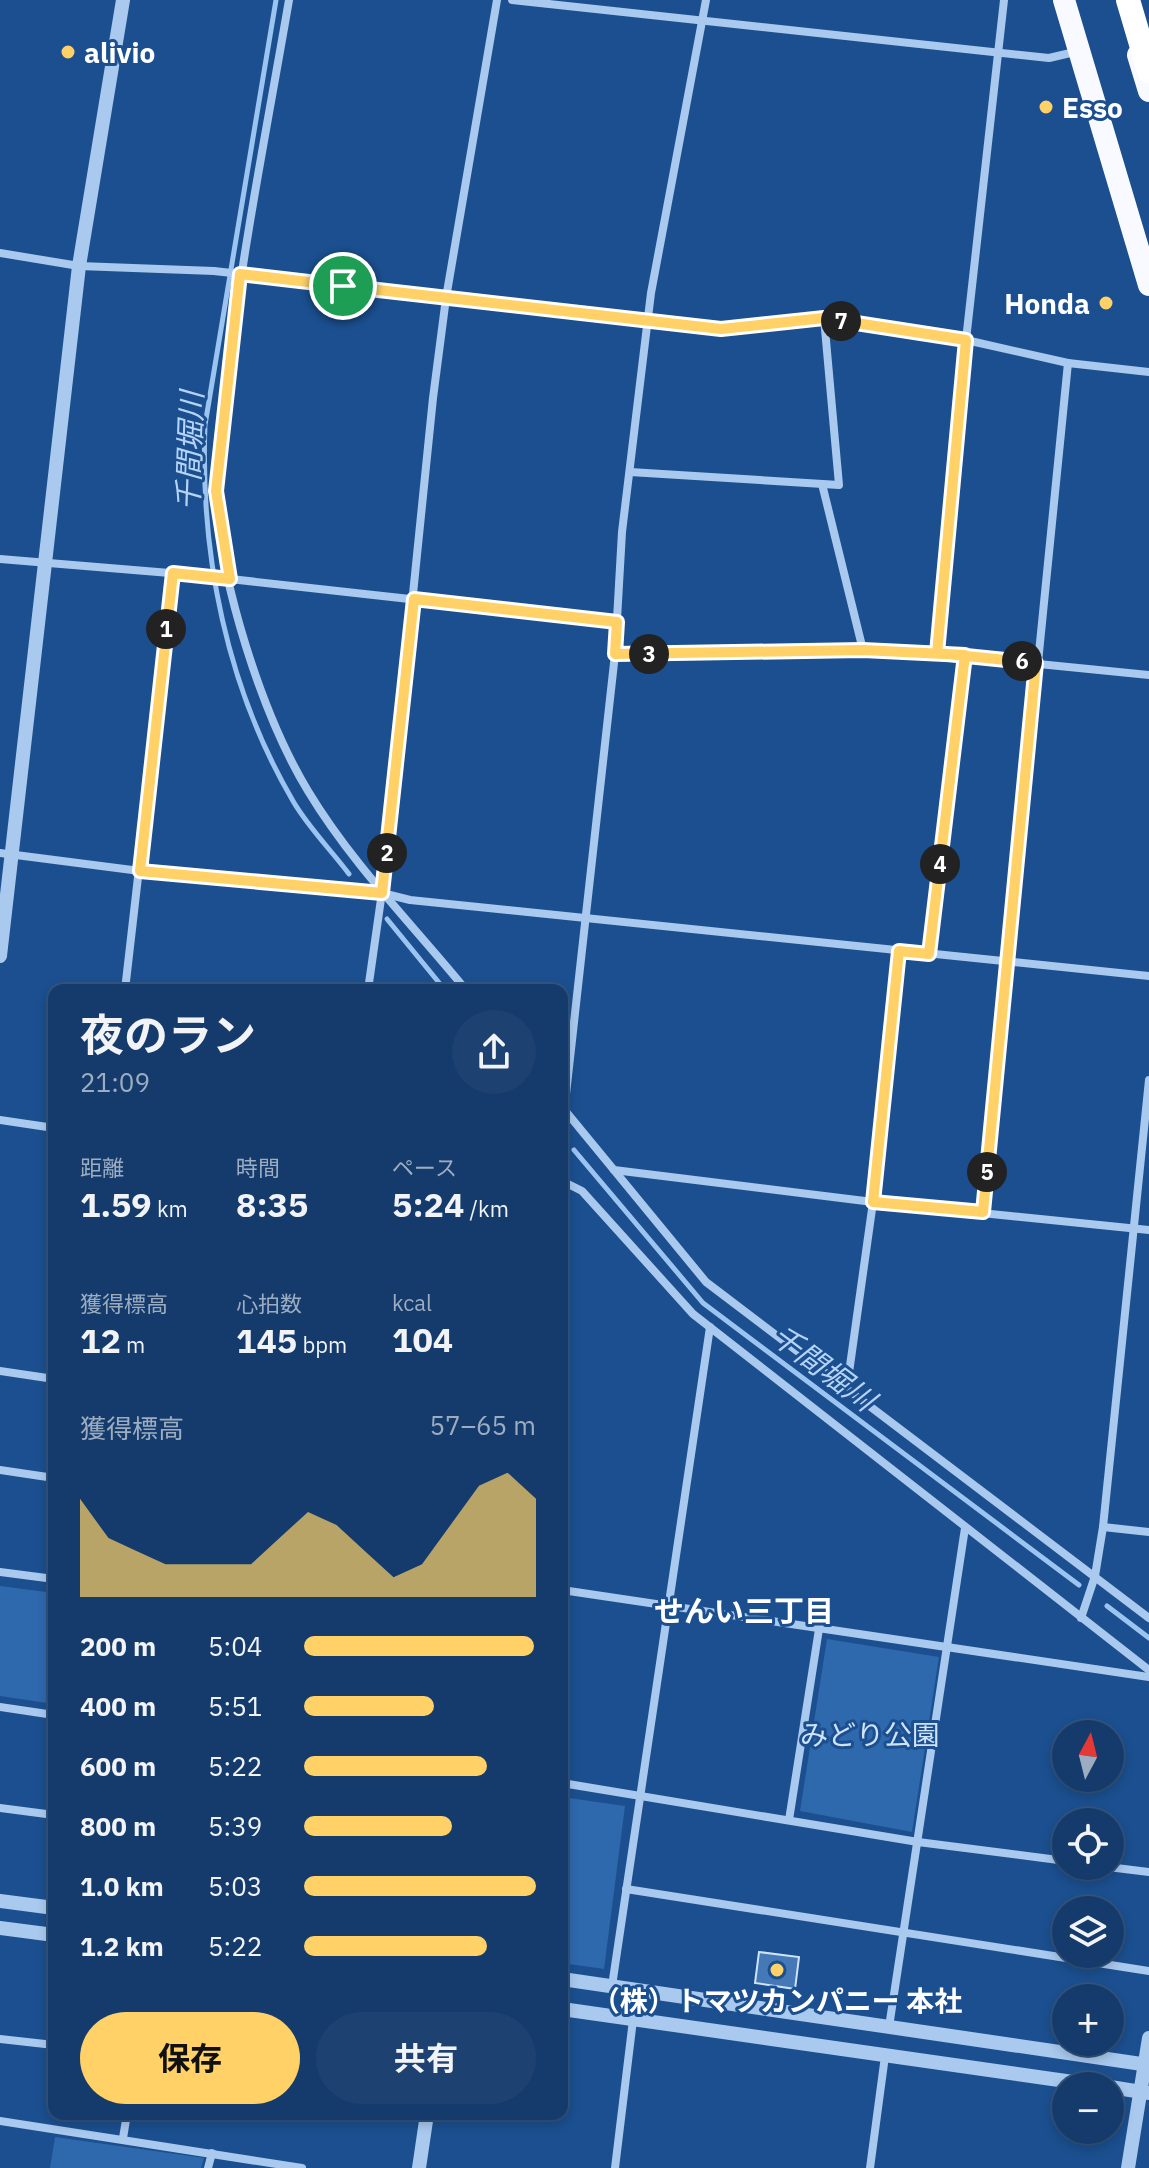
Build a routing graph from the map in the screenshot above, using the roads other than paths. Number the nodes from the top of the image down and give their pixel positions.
1 (123, 0) edge
2 (289, 0) edge
3 (497, 0) edge
4 (512, 0) edge
5 (706, 0) edge
6 (1004, 0) edge
7 (1064, 0) edge
8 (1125, 0) edge
9 (702, 20) junction
10 (1080, 51) junction
11 (998, 53) junction
12 (1146, 67) edge
13 (1149, 91) edge
14 (0, 253) edge
15 (79, 266) junction
16 (238, 274) junction
17 (1149, 285) edge
18 (446, 298) junction
19 (824, 318) junction
20 (648, 322) junction
21 (966, 340) junction
22 (1068, 363) junction
23 (1149, 372) edge
24 (630, 472) junction
25 (822, 484) junction
26 (0, 559) edge
27 (42, 565) junction
28 (173, 573) junction
29 (227, 578) junction
30 (414, 599) junction
31 (617, 622) junction
32 (863, 650) junction
33 (937, 653) junction
34 (615, 654) junction
35 (965, 655) junction
36 (1036, 663) junction
37 (1149, 675) edge
38 (6, 854) edge
39 (140, 871) junction
40 (382, 893) junction
41 (584, 916) junction
42 (899, 951) junction
43 (929, 954) junction
44 (0, 956) edge
45 (1006, 962) junction
46 (1149, 976) edge
47 (126, 984) edge
48 (369, 984) edge
49 (461, 984) edge
50 (568, 1062) edge
51 (1149, 1080) edge
52 (568, 1114) edge
53 (0, 1120) edge
54 (48, 1127) edge
55 (613, 1169) junction
56 (568, 1184) edge
57 (873, 1202) junction
58 (983, 1212) junction
59 (1136, 1229) junction
60 (1149, 1230) edge
61 (710, 1327) junction
62 (0, 1371) edge
63 (48, 1378) edge
64 (847, 1387) junction
65 (0, 1470) edge
66 (48, 1477) edge
67 (1103, 1527) junction
68 (965, 1528) junction
69 (1149, 1532) edge
70 (0, 1572) edge
71 (1095, 1576) junction
72 (48, 1578) edge
73 (568, 1591) edge
74 (668, 1607) junction
75 (1081, 1618) junction
76 (1149, 1618) edge
77 (819, 1629) junction
78 (948, 1647) junction
79 (1149, 1670) edge
80 (1149, 1677) edge
81 (0, 1707) edge
82 (48, 1714) edge
83 (568, 1784) edge
84 (640, 1795) junction
85 (0, 1808) edge
86 (48, 1814) edge
87 (789, 1820) junction
88 (918, 1842) junction
89 (1052, 1859) edge
90 (1124, 1869) edge
91 (1149, 1872) edge
92 (626, 1889) junction
93 (0, 1901) edge
94 (48, 1907) edge
95 (0, 1928) edge
96 (48, 1934) edge
97 (903, 1934) junction
98 (1149, 1971) edge
99 (568, 1980) edge
100 (612, 1986) junction
101 (568, 2010) edge
102 (633, 2020) junction
103 (889, 2027) junction
104 (1149, 2038) edge
105 (0, 2039) edge
106 (48, 2044) edge
107 (885, 2056) junction
108 (1147, 2065) edge
109 (1052, 2079) edge
110 (1124, 2089) edge
111 (1145, 2092) edge
112 (126, 2120) edge
113 (426, 2120) edge
114 (0, 2121) edge
115 (123, 2138) junction
116 (212, 2153) junction
117 (208, 2168) edge
118 (302, 2168) edge
119 (419, 2168) edge
120 (615, 2168) edge
121 (870, 2168) edge
122 (1128, 2168) edge

1 - 15 street
2 - 16 street
3 - 18 street
4 - 9 street
5 - 9 street
6 - 11 street
7 - 10 highway
8 - 12 highway, bridge
9 - 11 street
9 - 20 street
10 - 11 street
10 - 17 highway
11 - 21 street
12 - 13 highway
14 - 15 street
15 - 16 street
15 - 27 street
16 - 18 street
16 - 29 street
18 - 20 street
18 - 30 street
19 - 20 street
19 - 21 street
19 - 25 street
20 - 24 street
21 - 22 street
21 - 33 street
22 - 23 street
22 - 36 street
24 - 25 street
24 - 31 street
25 - 32 street
26 - 27 street
27 - 28 street
27 - 38 street
28 - 29 street
28 - 39 street
29 - 30 street
29 - 40 street
30 - 31 street
30 - 40 street
31 - 34 street
32 - 33 street
32 - 34 street
33 - 35 street
34 - 41 street
35 - 36 street
35 - 43 street
36 - 37 street
36 - 45 street
38 - 39 street
38 - 44 street
39 - 40 street
39 - 47 street
40 - 41 street
40 - 48 street
40 - 49 street
41 - 42 street
41 - 50 street
42 - 43 street
42 - 57 street
43 - 45 street
45 - 46 street
45 - 58 street
51 - 59 street
52 - 55 street
53 - 54 street
55 - 57 street
55 - 64 street
56 - 61 street
57 - 58 street
57 - 64 street
58 - 59 street
59 - 60 street
59 - 67 street
61 - 68 street
61 - 74 street
62 - 63 street
64 - 71 street
65 - 66 street
67 - 69 street
67 - 71 street
68 - 75 street
68 - 78 street
70 - 72 street
71 - 75 street
71 - 76 street
73 - 74 street
74 - 77 street
74 - 84 street
75 - 79 street
77 - 78 street
77 - 87 street
78 - 80 street
78 - 88 street
81 - 82 street
83 - 84 street
84 - 87 street
84 - 92 street
85 - 86 street
87 - 88 street
88 - 89 street
88 - 97 street
90 - 91 street
92 - 97 street
92 - 100 street
93 - 94 street
95 - 96 street
97 - 98 street
97 - 103 street
99 - 100 street
100 - 103 street
101 - 102 street
102 - 107 street
102 - 120 street
103 - 108 street
104 - 108 street
105 - 106 street
107 - 109 street
107 - 121 street
108 - 111 street
110 - 111 street
111 - 122 street
112 - 115 street
113 - 119 street
114 - 115 street
115 - 116 street
116 - 117 street
116 - 118 street

